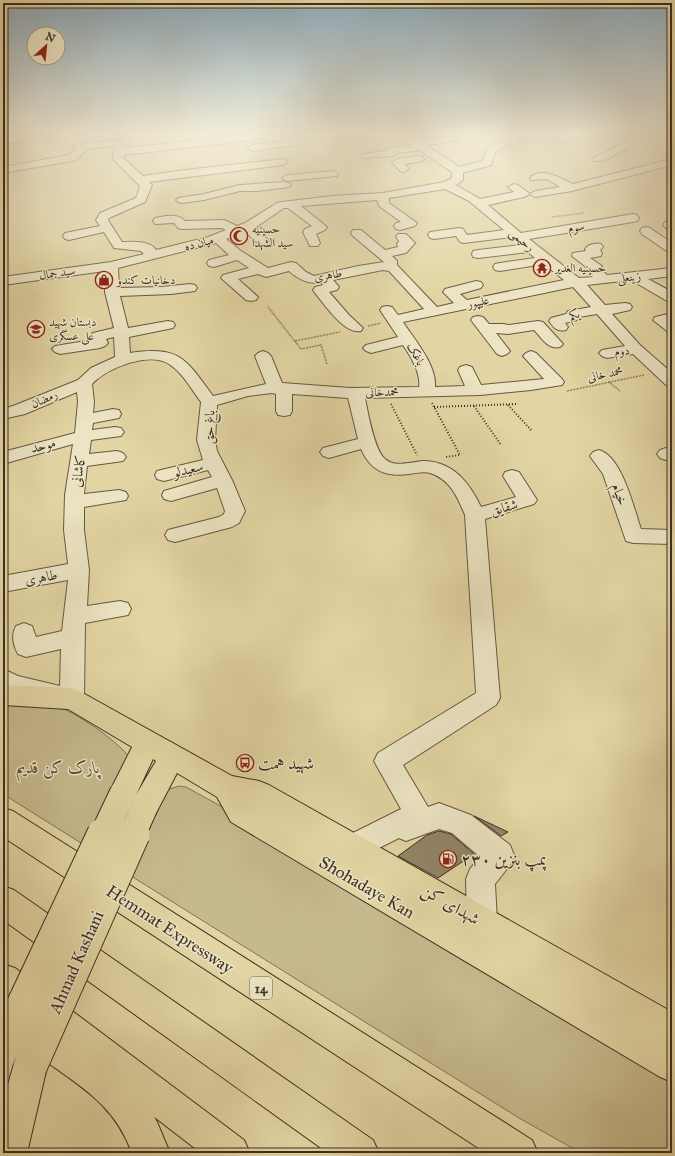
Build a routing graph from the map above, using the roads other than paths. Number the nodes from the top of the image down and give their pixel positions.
1 (145, 187) edge
2 (264, 187) edge
3 (283, 187) edge
4 (376, 187) edge
5 (450, 187) joint
6 (583, 187) edge
7 (514, 188) dead end
8 (535, 194) dead end
9 (386, 196) junction
10 (182, 200) dead end
11 (478, 203) junction
12 (286, 205) junction
13 (633, 218) dead end
14 (159, 221) dead end
15 (249, 226) junction
16 (107, 228) junction
17 (374, 230) dead end
18 (236, 231) junction
19 (646, 231) dead end
20 (434, 235) dead end
21 (516, 235) junction
22 (69, 236) dead end
23 (174, 238) dead end
24 (218, 238) junction
25 (314, 243) dead end
26 (669, 244) edge
27 (184, 247) junction
28 (597, 247) dead end
29 (531, 248) junction
30 (382, 254) junction
31 (478, 254) dead end
32 (159, 256) junction
33 (240, 257) junction
34 (606, 258) dead end
35 (546, 260) junction
36 (346, 261) dead end
37 (587, 261) junction
38 (214, 263) dead end
39 (119, 264) junction
40 (390, 267) junction
41 (500, 267) dead end
42 (259, 269) junction
43 (358, 270) junction
44 (142, 271) dead end
45 (672, 272) edge
46 (633, 276) junction
47 (324, 278) junction
48 (604, 280) junction
49 (3, 281) edge
50 (570, 284) junction
51 (476, 285) dead end
52 (649, 285) junction
53 (164, 288) junction
54 (190, 288) dead end
55 (112, 292) junction
56 (632, 292) dead end
57 (325, 296) junction
58 (251, 297) dead end
59 (311, 298) dead end
60 (672, 298) edge
61 (181, 304) dead end
62 (466, 305) junction
63 (625, 307) dead end
64 (603, 310) junction
65 (338, 311) junction
66 (154, 312) dead end
67 (434, 312) junction
68 (323, 314) dead end
69 (391, 315) joint
70 (672, 317) edge
71 (562, 327) dead end
72 (356, 328) dead end
73 (672, 328) edge
74 (485, 330) junction
75 (121, 332) junction
76 (408, 339) junction
77 (555, 344) dead end
78 (60, 349) dead end
79 (371, 350) dead end
80 (637, 350) junction
81 (502, 351) dead end
82 (607, 353) dead end
83 (263, 356) dead end
84 (531, 356) dead end
85 (123, 359) junction
86 (466, 370) dead end
87 (672, 382) edge
88 (84, 383) junction
89 (280, 389) junction
90 (355, 392) junction
91 (427, 392) junction
92 (475, 398) junction
93 (209, 402) junction
94 (284, 411) dead end
95 (3, 414) edge
96 (113, 414) dead end
97 (84, 428) junction
98 (115, 432) dead end
99 (368, 442) junction
100 (598, 456) dead end
101 (3, 458) edge
102 (117, 458) dead end
103 (79, 461) junction
104 (213, 462) junction
105 (341, 464) dead end
106 (164, 475) dead end
107 (512, 476) dead end
108 (223, 480) junction
109 (171, 495) dead end
110 (118, 496) dead end
111 (74, 502) junction
112 (475, 515) junction
113 (175, 535) dead end
114 (672, 537) edge
115 (79, 570) junction
116 (3, 584) edge
117 (120, 609) dead end
118 (75, 616) junction
119 (24, 632) dead end
120 (73, 638) junction
121 (3, 679) edge
122 (3, 695) edge
123 (72, 699) junction
124 (147, 742) junction
125 (172, 757) junction
126 (227, 788) junction
127 (134, 799) junction
128 (3, 821) edge
129 (353, 848) junction
130 (3, 901) edge
131 (482, 922) junction
132 (3, 980) edge
133 (3, 1009) edge
134 (672, 1030) edge
135 (16, 1058) edge
136 (672, 1065) edge
137 (8, 1153) edge
138 (152, 1153) edge
139 (232, 1153) edge
140 (360, 1153) edge
141 (519, 1153) edge

1 - 16 street
2 - 10 street
3 - 12 street
4 - 9 street
5 - 9 street
5 - 11 street, رحیمی
6 - 8 street
7 - 11 street
9 - 12 street
9 - 30 street
11 - 21 street, رحیمی
12 - 15 street, میان ده
12 - 25 street
13 - 21 street, سوم
14 - 18 street
15 - 18 street, میان ده
15 - 33 street
16 - 22 street
16 - 32 street
17 - 30 street
18 - 24 street, میان ده
19 - 26 street
20 - 21 street, سوم
21 - 29 street, رحیمی
23 - 27 street
24 - 27 street, میان ده
24 - 33 street
27 - 32 street, میان ده
28 - 37 street
29 - 31 street
29 - 35 street, رحیمی
30 - 40 street
32 - 39 street, میان ده
33 - 38 street
33 - 42 street
34 - 37 street
35 - 41 street
35 - 50 street, رحیمی
36 - 43 street
37 - 48 street
39 - 44 street
39 - 49 street, سید جمال
39 - 55 street
40 - 43 street, طاهری
40 - 67 street
42 - 47 street, طاهری
42 - 58 street
43 - 47 street, طاهری
45 - 46 street, زینعلی
46 - 48 street, زینعلی
46 - 52 street
47 - 57 street
48 - 50 street, زینعلی
50 - 62 street, علیپور
50 - 64 street
51 - 62 street
52 - 56 street
52 - 60 street
53 - 54 street
53 - 55 street
53 - 61 street
55 - 75 street
57 - 59 street
57 - 65 street
62 - 67 street, علیپور
62 - 74 street
63 - 64 street
64 - 71 street, یکم
64 - 80 street
65 - 68 street
65 - 72 street
66 - 75 street
67 - 69 street, علیپور
69 - 76 street, باغک
70 - 73 street
74 - 77 street
74 - 81 street
75 - 78 street
75 - 85 street
76 - 79 street
76 - 91 street, باغک
80 - 82 street, دوم
80 - 87 street
83 - 89 street
84 - 92 street, محمدخانی
85 - 88 street
85 - 93 street, باغ حق
86 - 92 street
88 - 95 street, رمضان
88 - 97 street, کاشانی
89 - 90 street, محمدخانی
89 - 93 street, محمدخانی
89 - 94 street
90 - 91 street, محمدخانی
90 - 99 street
91 - 92 street, محمدخانی
93 - 104 street, باغ حق
96 - 97 street
97 - 98 street
97 - 101 street, موحد
97 - 103 street, کاشانی
99 - 105 street
99 - 112 street
100 - 114 street, خیام
102 - 103 street
103 - 111 street, کاشانی
104 - 106 street, سعیدلو
104 - 108 street, باغ حق
107 - 112 street, شقایق
108 - 109 street
108 - 113 street, باغ حق
110 - 111 street
111 - 115 street, کاشانی
112 - 129 street
115 - 116 street, طاهری
115 - 118 street, کاشانی
117 - 118 street
118 - 120 street, کاشانی
119 - 120 street
120 - 123 street, کاشانی
121 - 123 street
122 - 123 main road
123 - 124 main road, Shohadaye Kan
124 - 125 main road, Shohadaye Kan
124 - 127 main road, Ahmad Kashani
125 - 126 main road, Shohadaye Kan
125 - 127 main road, Ahmad Kashani
126 - 129 main road, شهدای کن
126 - 136 main road, Shohadaye Kan
127 - 135 main road, Ahmad Kashani, bridge
128 - 141 main road, Hemmat Expressway / 14
129 - 131 main road, شهدای کن
129 - 131 street
130 - 140 main road
131 - 134 main road, شهدای کن
132 - 139 main road
133 - 138 main road
135 - 137 main road, Ahmad Kashani

